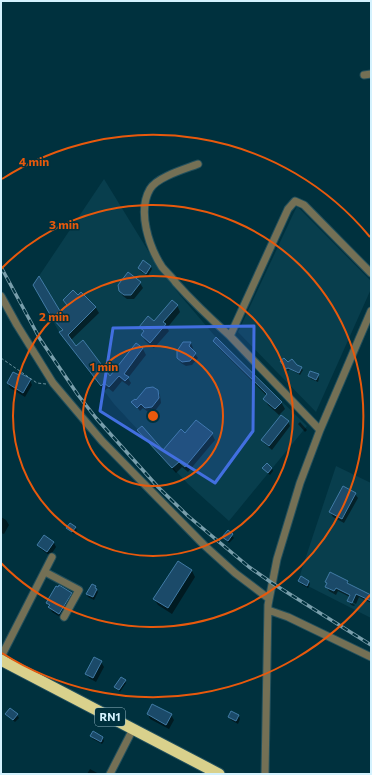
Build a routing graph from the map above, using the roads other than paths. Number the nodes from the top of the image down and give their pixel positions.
1 (198, 164) dead end
2 (371, 273) edge
3 (2, 303) edge
4 (371, 311) edge
5 (230, 336) junction
6 (320, 430) junction
7 (52, 557) dead end
8 (45, 572) junction
9 (268, 598) junction
10 (268, 610) junction
11 (64, 617) dead end
12 (1, 657) edge
13 (371, 657) edge
14 (1, 660) edge
15 (132, 729) junction
16 (110, 774) edge
17 (219, 774) edge
18 (264, 774) edge

1 - 5 street
2 - 5 street
3 - 9 street
4 - 6 street
5 - 6 street
6 - 9 street
7 - 8 street
8 - 11 street
8 - 12 street
9 - 10 street
10 - 13 street
10 - 18 street
14 - 15 highway, RN1
15 - 16 street
15 - 17 highway, RN1

